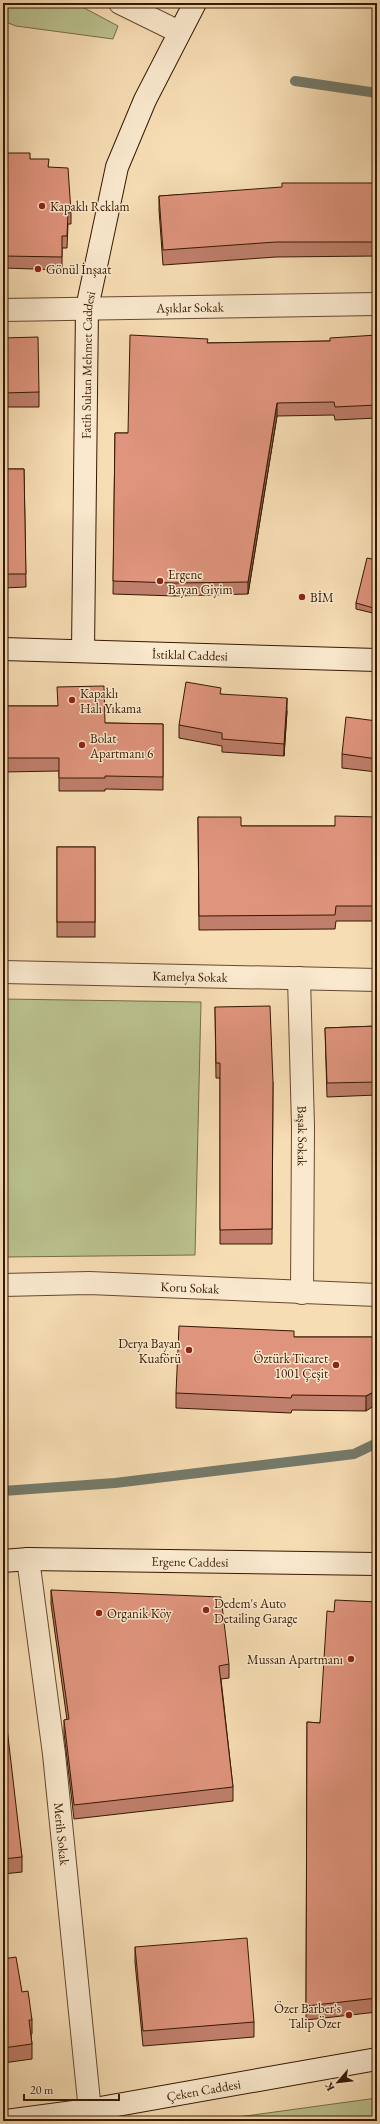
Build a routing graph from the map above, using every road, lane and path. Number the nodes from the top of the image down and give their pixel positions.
1 (120, 3) edge
2 (195, 3) edge
3 (179, 32) junction
4 (377, 304) edge
5 (87, 308) junction
6 (3, 310) edge
7 (3, 649) edge
8 (83, 651) junction
9 (377, 660) edge
10 (3, 972) edge
11 (299, 978) junction
12 (377, 980) edge
13 (3, 1285) edge
14 (302, 1293) junction
15 (377, 1295) edge
16 (28, 1559) junction
17 (3, 1561) edge
18 (377, 1564) edge
19 (377, 2059) edge
20 (90, 2115) edge
21 (6, 2121) edge

1 - 3 street
2 - 3 street, Fatih Sultan Mehmet Caddesi
3 - 5 street, Fatih Sultan Mehmet Caddesi
4 - 5 street, Aşıklar Sokak
5 - 6 street, Aşıklar Sokak
5 - 8 street, Fatih Sultan Mehmet Caddesi
7 - 8 street, İstiklal Caddesi
8 - 9 street, İstiklal Caddesi
10 - 11 street, Kamelya Sokak
11 - 12 street, Kamelya Sokak
11 - 14 street, Başak Sokak
13 - 14 street, Koru Sokak
14 - 15 street, Koru Sokak
16 - 17 street, Ergene Caddesi
16 - 18 street, Ergene Caddesi
16 - 20 street, Merih Sokak
19 - 20 street, Çeken Caddesi
20 - 21 street, Çeken Caddesi

